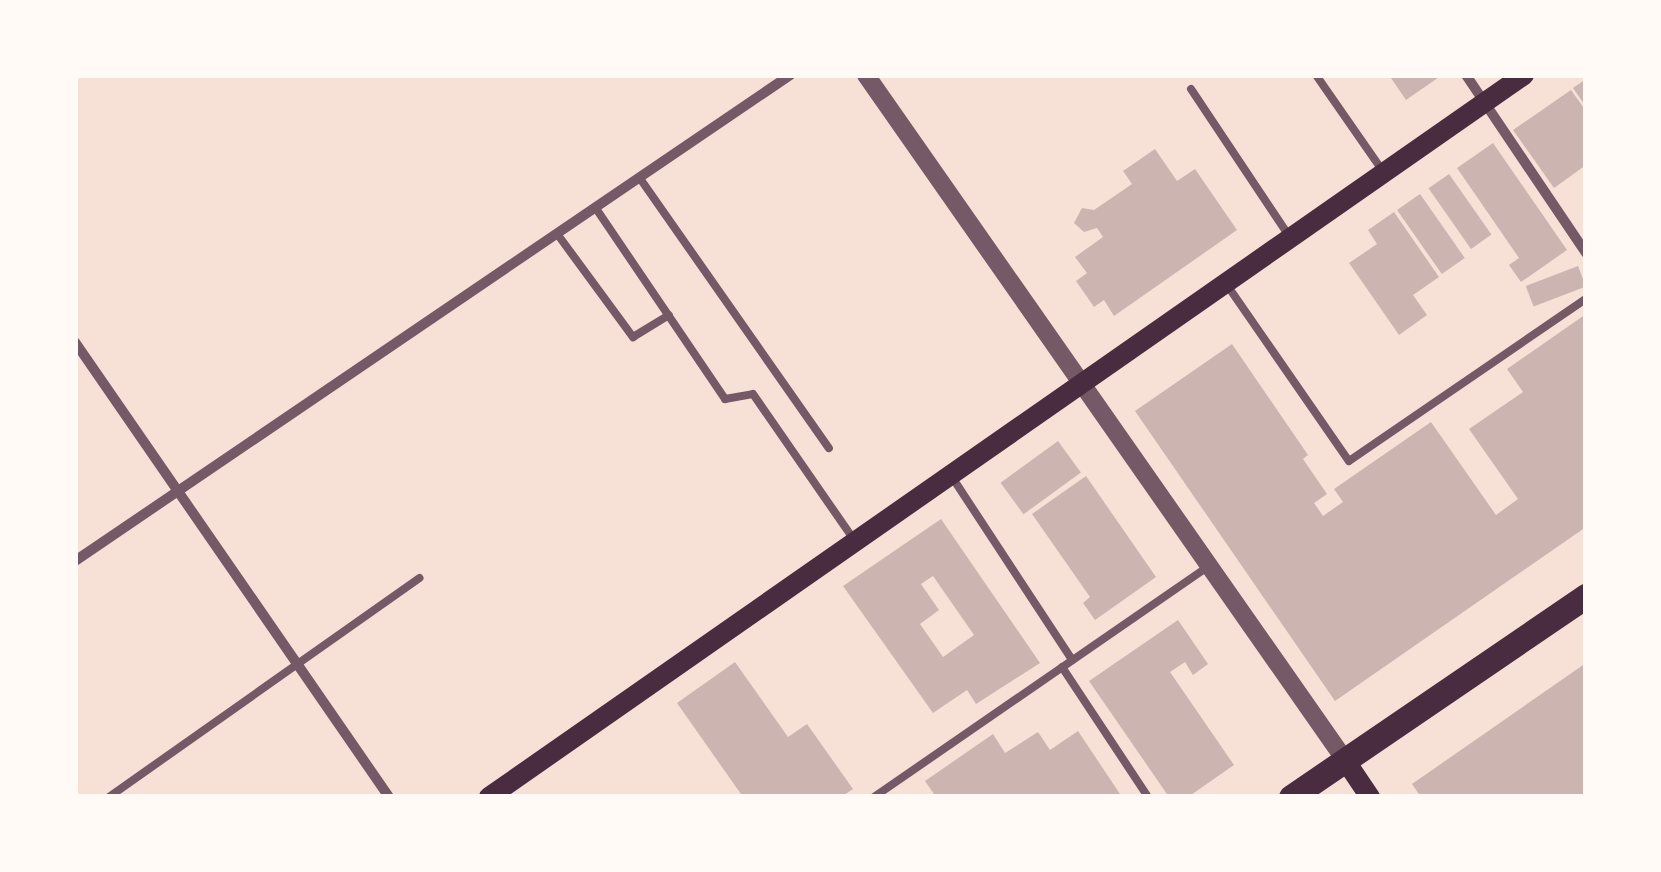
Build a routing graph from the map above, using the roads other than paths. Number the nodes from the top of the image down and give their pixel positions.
1 (790, 75) edge
2 (866, 75) edge
3 (1316, 75) edge
4 (1466, 75) edge
5 (1524, 75) edge
6 (1190, 90) dead end
7 (1484, 103) junction
8 (1385, 173) junction
9 (639, 178) junction
10 (596, 207) junction
11 (558, 234) junction
12 (1291, 240) junction
13 (1586, 252) edge
14 (1227, 286) junction
15 (1586, 299) edge
16 (669, 315) junction
17 (75, 342) edge
18 (1084, 386) junction
19 (829, 448) dead end
20 (952, 478) junction
21 (176, 491) junction
22 (856, 544) junction
23 (75, 561) edge
24 (1209, 566) junction
25 (419, 578) dead end
26 (1586, 596) edge
27 (1072, 660) junction
28 (297, 666) junction
29 (1062, 667) junction
30 (1345, 760) junction
31 (109, 797) edge
32 (389, 797) edge
33 (489, 797) edge
34 (874, 797) edge
35 (1148, 797) edge
36 (1291, 797) edge
37 (1370, 797) edge

1 - 9 street
2 - 18 street
3 - 8 lane
4 - 7 street
5 - 7 main road
6 - 12 lane
7 - 8 main road
7 - 13 street
8 - 12 main road
9 - 10 street
9 - 19 lane
10 - 11 street
10 - 16 lane
11 - 16 lane
11 - 21 street
12 - 14 main road
14 - 15 lane
14 - 18 main road
16 - 22 lane
17 - 21 street
18 - 20 main road
18 - 24 street
20 - 22 main road
20 - 27 lane
21 - 23 street
21 - 28 street
22 - 33 main road
24 - 27 lane
24 - 30 street
25 - 28 lane
26 - 30 main road
27 - 29 lane
28 - 31 lane
28 - 32 street
29 - 34 lane
29 - 35 lane
30 - 36 main road
30 - 37 main road

